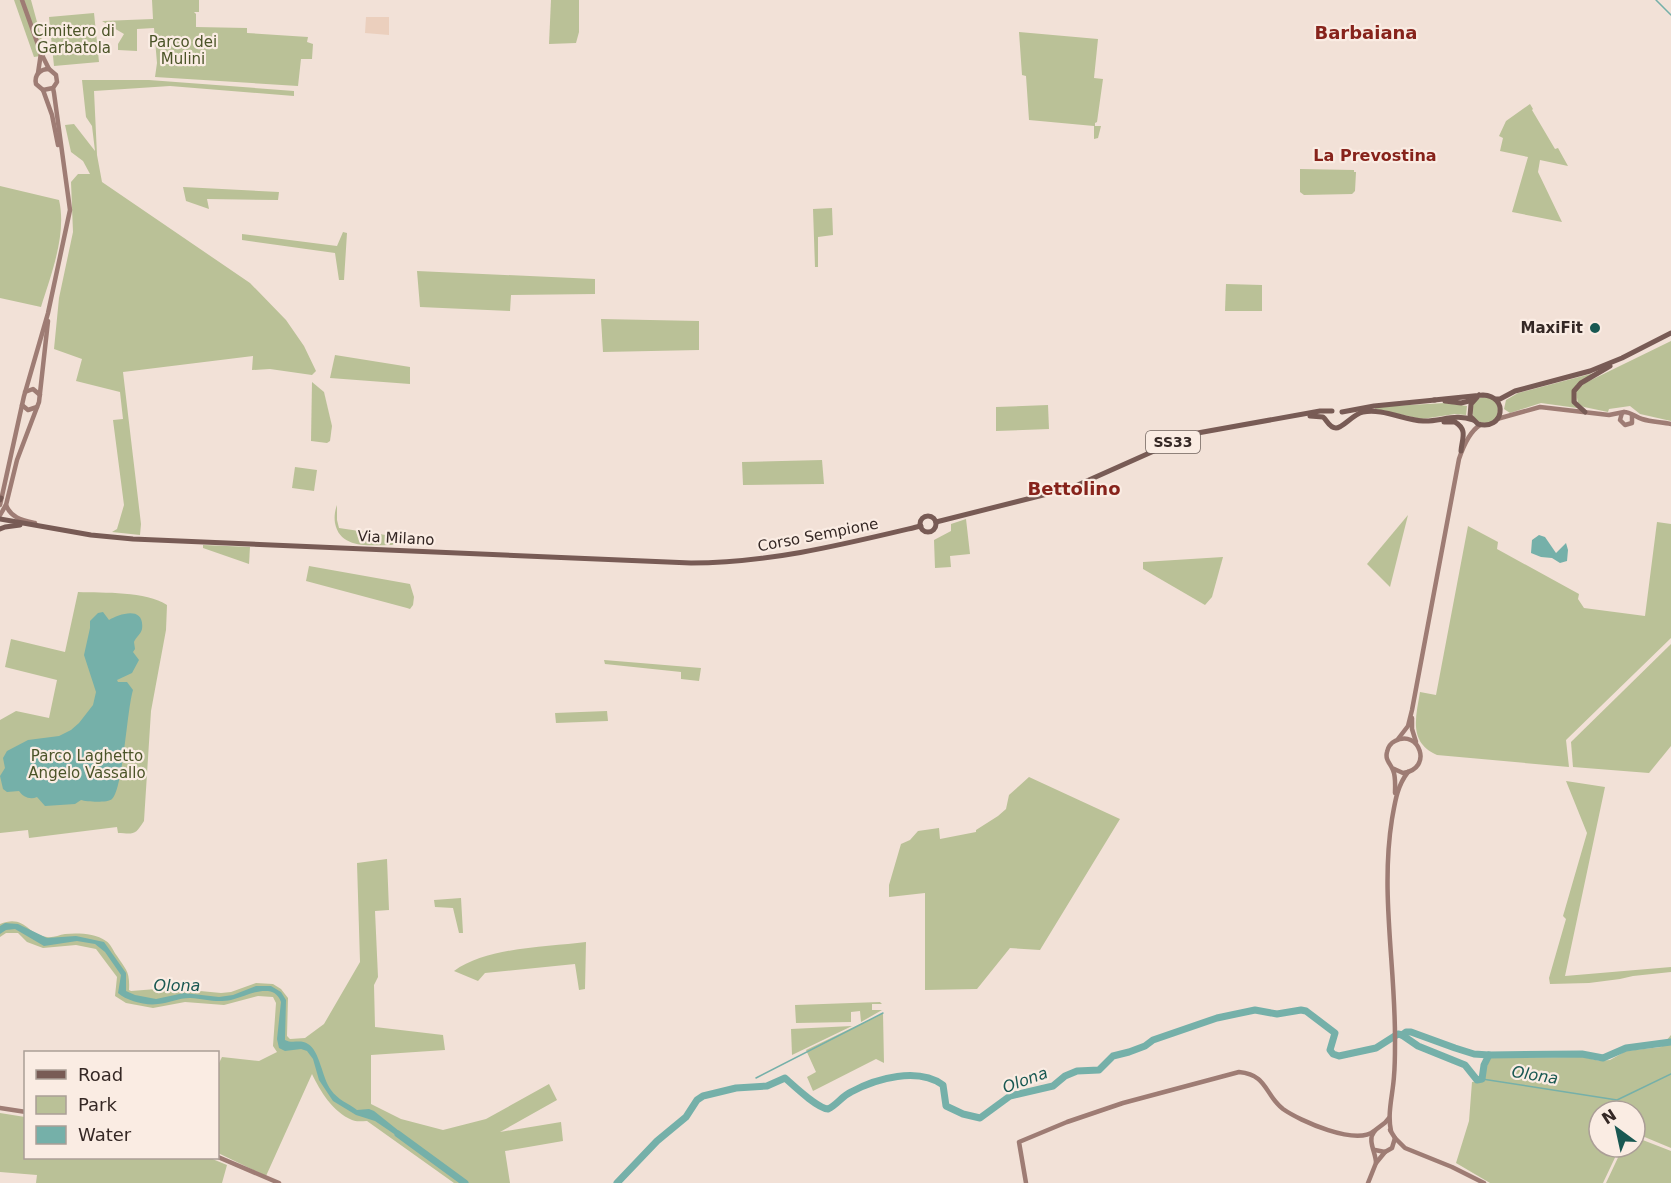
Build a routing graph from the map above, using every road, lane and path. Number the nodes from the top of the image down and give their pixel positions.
1 (22, 0) edge
2 (40, 53) junction
3 (49, 69) junction
4 (38, 73) junction
5 (53, 88) junction
6 (43, 90) junction
7 (67, 224) junction
8 (48, 314) junction
9 (1671, 333) edge
10 (1622, 358) junction
11 (25, 392) junction
12 (40, 395) junction
13 (1479, 395) junction
14 (1507, 396) junction
15 (1496, 399) junction
16 (1434, 400) junction
17 (1473, 400) junction
18 (22, 405) junction
19 (37, 407) junction
20 (1500, 408) junction
21 (1332, 411) junction
22 (1342, 412) junction
23 (1585, 412) junction
24 (1624, 412) junction
25 (1632, 414) junction
26 (1513, 415) junction
27 (1608, 415) junction
28 (1287, 417) junction
29 (1497, 419) junction
30 (1647, 420) junction
31 (1327, 421) junction
32 (1473, 421) junction
33 (1425, 422) junction
34 (1621, 422) junction
35 (1344, 423) junction
36 (1630, 424) junction
37 (1671, 424) edge
38 (1480, 425) junction
39 (1470, 436) junction
40 (1461, 451) junction
41 (0, 501) edge
42 (6, 505) junction
43 (0, 515) edge
44 (0, 519) edge
45 (936, 522) junction
46 (27, 524) junction
47 (921, 526) junction
48 (0, 529) edge
49 (72, 532) junction
50 (719, 562) joint
51 (1412, 710) junction
52 (1398, 739) junction
53 (1416, 744) junction
54 (1392, 768) junction
55 (1408, 772) junction
56 (1396, 797) junction
57 (0, 1108) edge
58 (24, 1112) edge
59 (1389, 1118) junction
60 (1382, 1127) junction
61 (1374, 1131) junction
62 (1391, 1131) junction
63 (1359, 1137) junction
64 (1395, 1138) junction
65 (1373, 1148) junction
66 (1405, 1148) junction
67 (1388, 1151) junction
68 (219, 1157) edge
69 (1376, 1163) junction
70 (279, 1183) edge
71 (1026, 1183) edge
72 (1368, 1183) edge
73 (1484, 1183) edge

1 - 2 street
2 - 3 street
2 - 4 street
3 - 4 street
3 - 5 street
4 - 6 street
5 - 6 street
5 - 7 street
6 - 7 street
7 - 8 street
8 - 11 street
8 - 12 street
9 - 10 main road
10 - 14 main road
10 - 23 main road
11 - 12 street
11 - 18 street
12 - 19 street
13 - 15 main road
13 - 16 main road
13 - 17 main road
14 - 15 main road
14 - 20 main road
15 - 20 main road
16 - 17 main road
16 - 22 main road
17 - 32 main road
18 - 19 street
18 - 41 street
19 - 42 street
20 - 26 street
20 - 29 main road
21 - 22 main road
21 - 28 main road
21 - 31 main road
22 - 35 main road
23 - 26 street
23 - 27 street
24 - 25 street
24 - 27 street
24 - 34 street
25 - 30 street
25 - 36 street
26 - 29 street
27 - 34 street
28 - 31 main road
28 - 45 main road, SS33
29 - 38 main road
30 - 36 street
30 - 37 street
31 - 35 main road
32 - 33 main road
32 - 38 main road
32 - 39 street
33 - 35 main road
33 - 40 main road
34 - 36 street
38 - 39 street
39 - 40 street
40 - 51 street
42 - 43 street
42 - 49 street, Via Milano
44 - 46 main road, Via Milano
45 - 47 main road
45 - 47 main road
46 - 48 main road
46 - 49 main road, Via Milano
47 - 50 main road, Corso Sempione
49 - 50 main road, Via Milano
51 - 52 street
51 - 53 street
52 - 53 street
52 - 54 street
53 - 55 street
54 - 55 street
54 - 56 street
55 - 56 street
56 - 59 street
57 - 58 street
59 - 60 street
59 - 62 street
60 - 61 street
60 - 62 street
61 - 63 street
61 - 65 street
62 - 64 street
63 - 65 street
63 - 71 street
64 - 66 street
64 - 67 street
65 - 67 street
65 - 69 street
66 - 67 street
66 - 73 street
67 - 69 street
68 - 70 street
69 - 72 street

